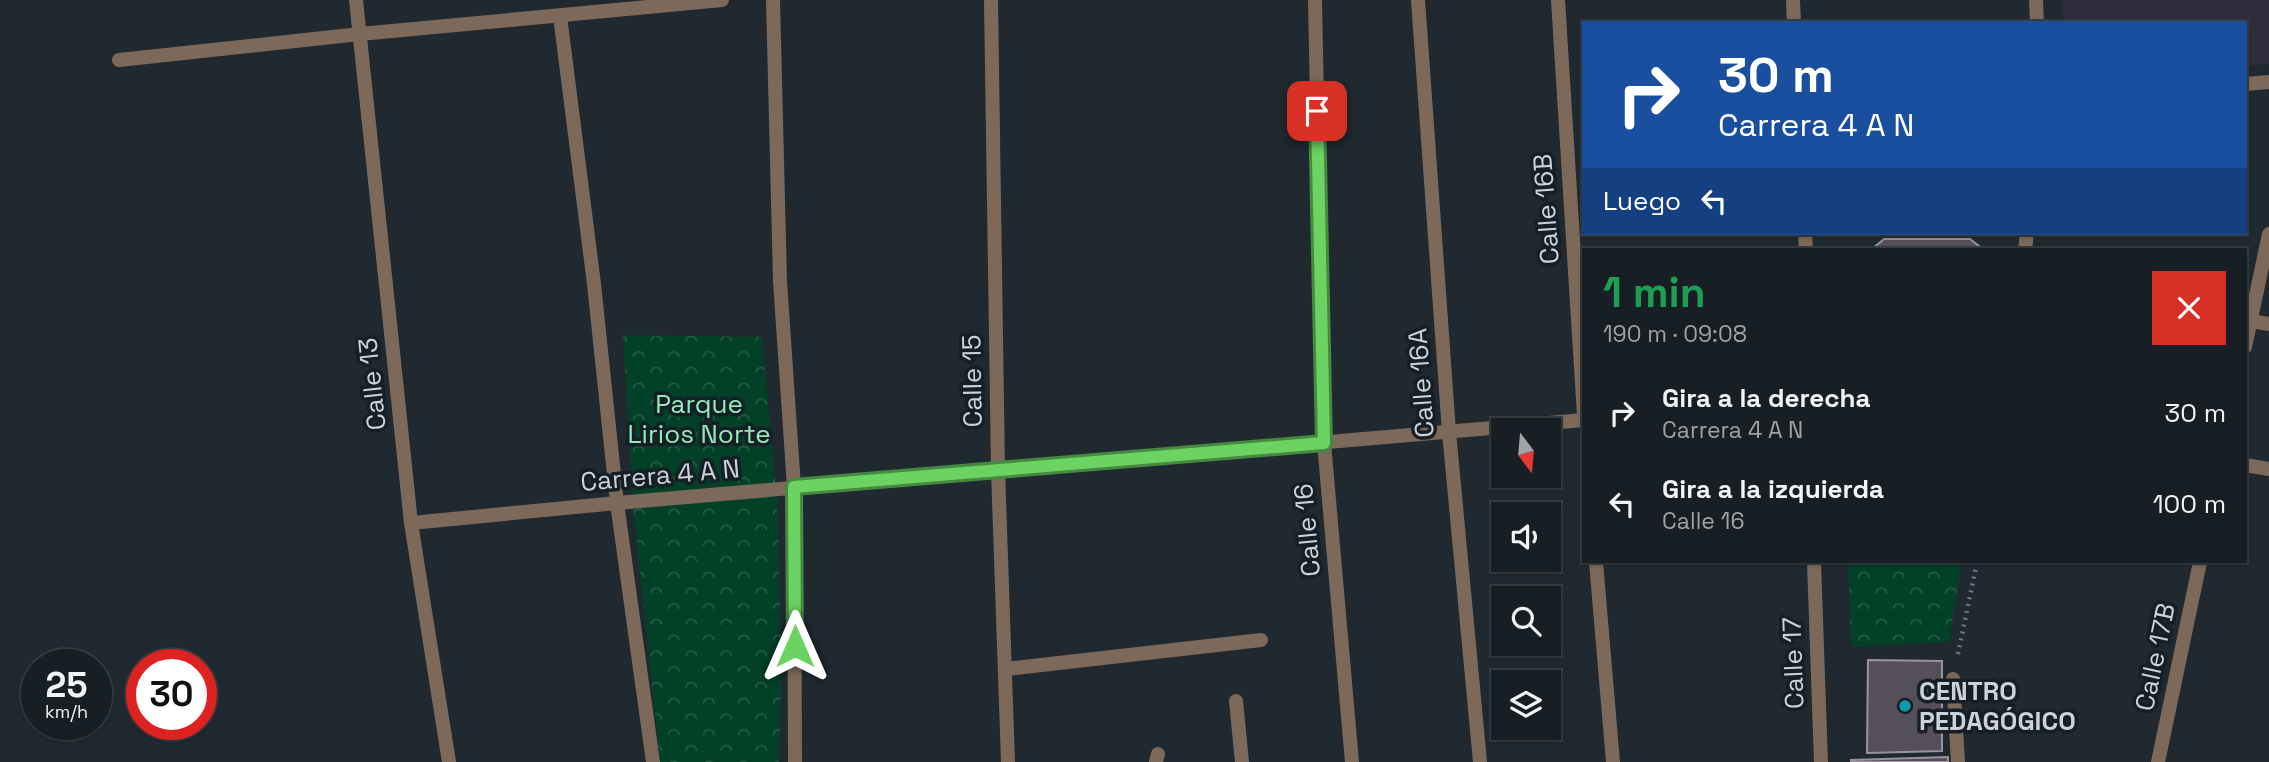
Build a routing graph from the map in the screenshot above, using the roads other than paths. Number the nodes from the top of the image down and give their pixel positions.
1 (356, 0) edge
2 (722, 0) edge
3 (773, 0) edge
4 (991, 0) edge
5 (1315, 0) edge
6 (1418, 0) edge
7 (1558, 0) edge
8 (1793, 0) edge
9 (2036, 0) edge
10 (651, 3) edge
11 (560, 16) junction
12 (1794, 21) edge
13 (2037, 21) edge
14 (360, 34) junction
15 (119, 60) dead end
16 (2269, 82) edge
17 (2247, 85) edge
18 (2269, 234) edge
19 (2251, 321) junction
20 (2269, 324) edge
21 (2247, 338) edge
22 (1582, 386) edge
23 (1582, 418) edge
24 (1449, 432) junction
25 (1324, 443) junction
26 (2247, 465) edge
27 (2269, 469) edge
28 (998, 470) junction
29 (794, 487) junction
30 (617, 503) junction
31 (411, 523) junction
32 (1596, 563) edge
33 (1814, 563) edge
34 (2200, 563) edge
35 (1261, 640) dead end
36 (1006, 668) junction
37 (1953, 679) road end
38 (1237, 701) dead end
39 (449, 762) edge
40 (653, 762) edge
41 (795, 762) edge
42 (1007, 762) edge
43 (1242, 762) edge
44 (1352, 762) edge
45 (1480, 762) edge
46 (1613, 762) edge
47 (1821, 762) edge
48 (1958, 762) edge
49 (2158, 762) edge

1 - 14 street, Calle 13
2 - 10 street
3 - 29 street
4 - 28 street, Calle 15
5 - 25 street, Calle 16
6 - 24 street, Calle 16A
7 - 22 street, Calle 16B
8 - 12 street
9 - 13 street
10 - 11 street
11 - 14 street
11 - 30 street
14 - 15 street
14 - 31 street, Calle 13
16 - 17 street
18 - 19 street
19 - 20 street
19 - 21 street
23 - 24 street, Carrera 4 A N
24 - 25 street, Carrera 4 A N
24 - 45 street, Calle 16A
25 - 28 street, Carrera 4 A N
25 - 44 street, Calle 16
26 - 27 street
28 - 29 street, Carrera 4 A N
28 - 36 street, Calle 15
29 - 30 street, Carrera 4 A N
29 - 41 street
30 - 31 street, Carrera 4 A N
30 - 40 street
31 - 39 street, Calle 13
32 - 46 street
33 - 47 street, Calle 17
34 - 49 street, Calle 17B
35 - 36 street
36 - 42 street, Calle 15
37 - 48 street
38 - 43 street

